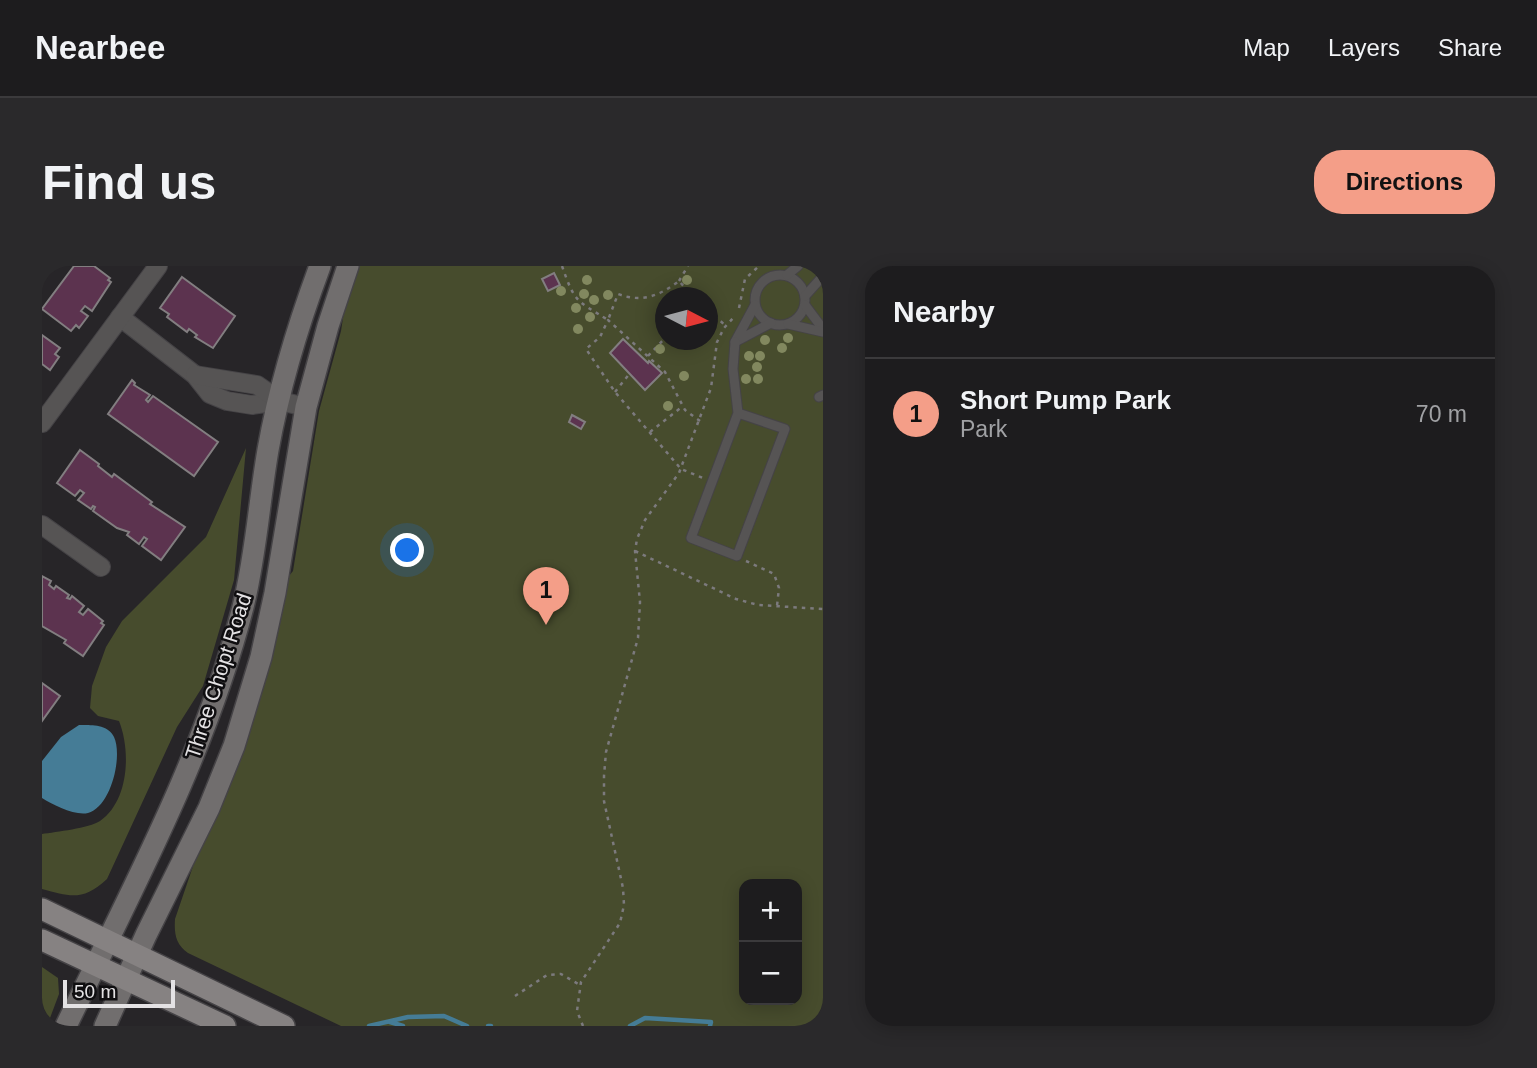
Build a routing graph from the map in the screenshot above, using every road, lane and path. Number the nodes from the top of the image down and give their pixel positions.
1 (158, 266) edge
2 (320, 266) edge
3 (348, 266) edge
4 (562, 266) edge
5 (688, 266) edge
6 (759, 266) edge
7 (798, 266) edge
8 (787, 275) junction
9 (823, 276) edge
10 (679, 281) junction
11 (684, 287) edge
12 (805, 300) junction
13 (755, 305) junction
14 (120, 317) junction
15 (718, 319) edge
16 (608, 320) junction
17 (771, 323) junction
18 (788, 324) junction
19 (726, 326) junction
20 (823, 330) edge
21 (735, 342) junction
22 (655, 349) edge
23 (648, 356) junction
24 (630, 373) dead end
25 (615, 392) junction
26 (281, 401) junction
27 (683, 406) junction
28 (306, 407) junction
29 (738, 412) junction
30 (700, 421) junction
31 (42, 424) edge
32 (649, 432) junction
33 (681, 469) junction
34 (713, 481) junction
35 (42, 525) edge
36 (635, 551) junction
37 (737, 556) junction
38 (101, 567) dead end
39 (777, 607) junction
40 (823, 610) edge
41 (42, 908) edge
42 (42, 940) edge
43 (107, 940) junction
44 (138, 955) junction
45 (95, 965) junction
46 (127, 981) junction
47 (580, 985) junction
48 (515, 996) dead end
49 (66, 1026) edge
50 (105, 1026) edge
51 (225, 1026) edge
52 (284, 1026) edge
53 (583, 1026) edge

1 - 14 street
2 - 26 main road, Three Chopt Road
3 - 28 main road, Three Chopt Road
4 - 16 path
5 - 10 path
6 - 19 path
7 - 8 lane
8 - 12 lane
8 - 13 lane
9 - 12 lane
10 - 11 path
10 - 16 path
12 - 18 lane
12 - 20 lane
13 - 17 lane
13 - 21 lane
14 - 26 street
14 - 31 street
15 - 19 path
16 - 23 path
16 - 25 path
17 - 18 lane
17 - 21 lane
18 - 20 lane
19 - 30 path
21 - 29 lane
22 - 23 path
23 - 27 path
24 - 25 path
25 - 32 path
26 - 28 street
26 - 43 main road, Three Chopt Road
27 - 30 path
27 - 32 path
28 - 44 main road, Three Chopt Road
29 - 34 lane
29 - 37 lane
30 - 33 path
32 - 33 path
33 - 34 path
33 - 36 path
34 - 37 lane
35 - 38 street
36 - 39 path
36 - 47 path
37 - 39 path
39 - 40 path
41 - 43 main road
42 - 45 main road
43 - 44 main road
43 - 45 main road, Three Chopt Road
44 - 46 main road, Three Chopt Road
44 - 52 main road
45 - 46 main road
45 - 49 main road, Three Chopt Road
46 - 50 main road, Three Chopt Road
46 - 51 main road
47 - 48 path
47 - 53 path

